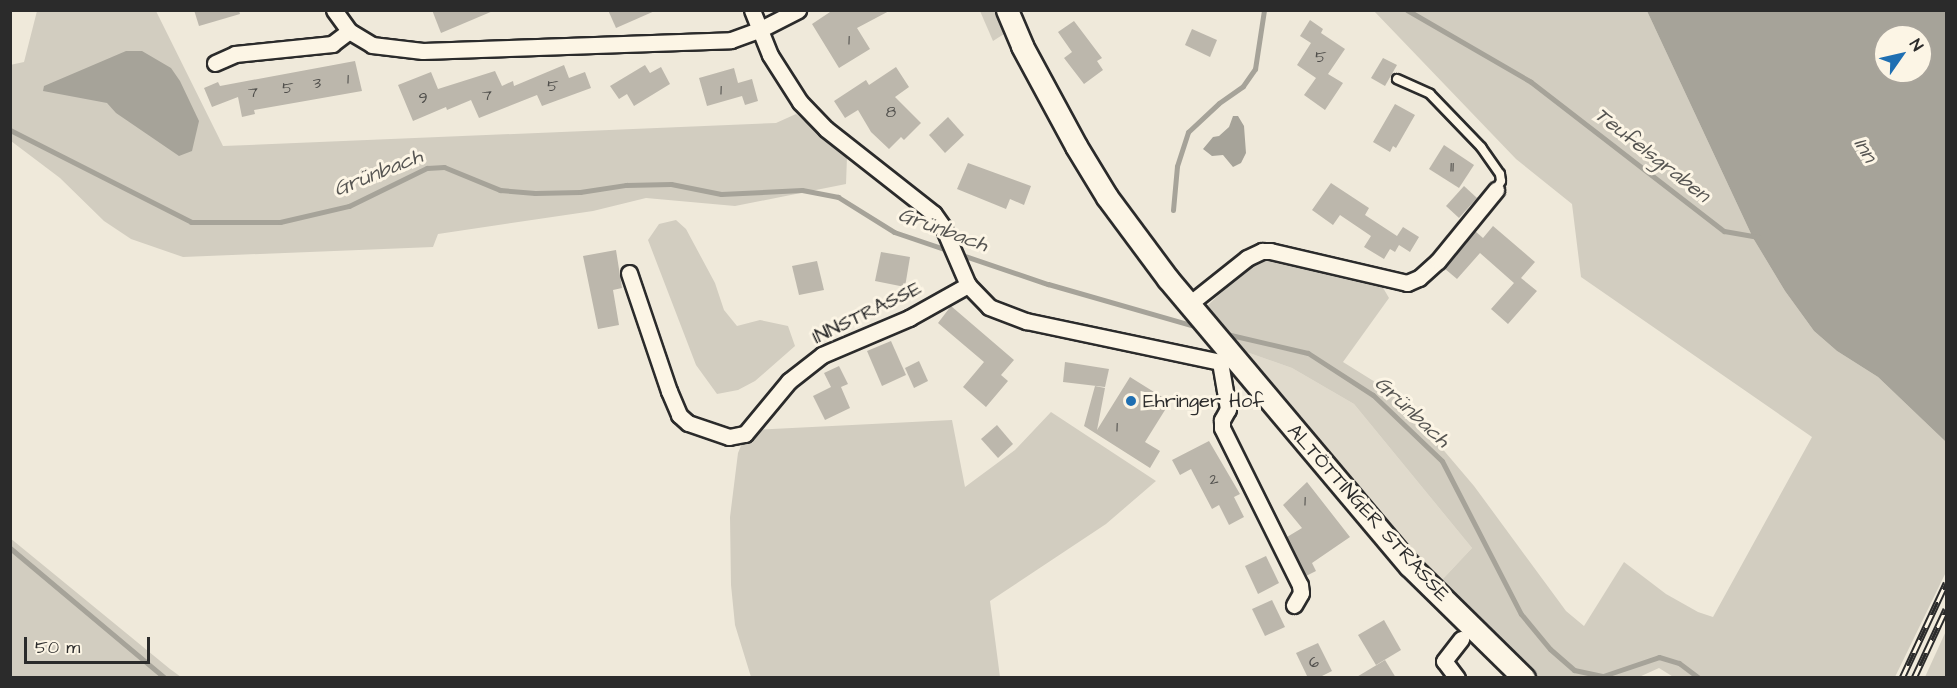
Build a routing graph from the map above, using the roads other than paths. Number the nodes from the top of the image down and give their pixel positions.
1 (334, 10) edge
2 (752, 10) edge
3 (798, 10) edge
4 (1007, 10) edge
5 (759, 30) junction
6 (350, 31) junction
7 (215, 63) dead end
8 (1397, 79) dead end
9 (1496, 190) joint
10 (629, 273) dead end
11 (968, 285) junction
12 (1192, 310) junction
13 (1225, 356) junction
14 (1294, 605) dead end
15 (1461, 639) dead end
16 (1457, 678) edge
17 (1524, 678) edge

1 - 6 street
2 - 5 street
3 - 5 street
4 - 12 main road, ALTÖTTINGER STRASSE
5 - 6 street
5 - 11 street
6 - 7 street
8 - 9 lane
9 - 12 street
10 - 11 street, INNSTRASSE
11 - 13 street
12 - 13 main road, ALTÖTTINGER STRASSE
13 - 14 street
13 - 17 main road, ALTÖTTINGER STRASSE
15 - 16 street

